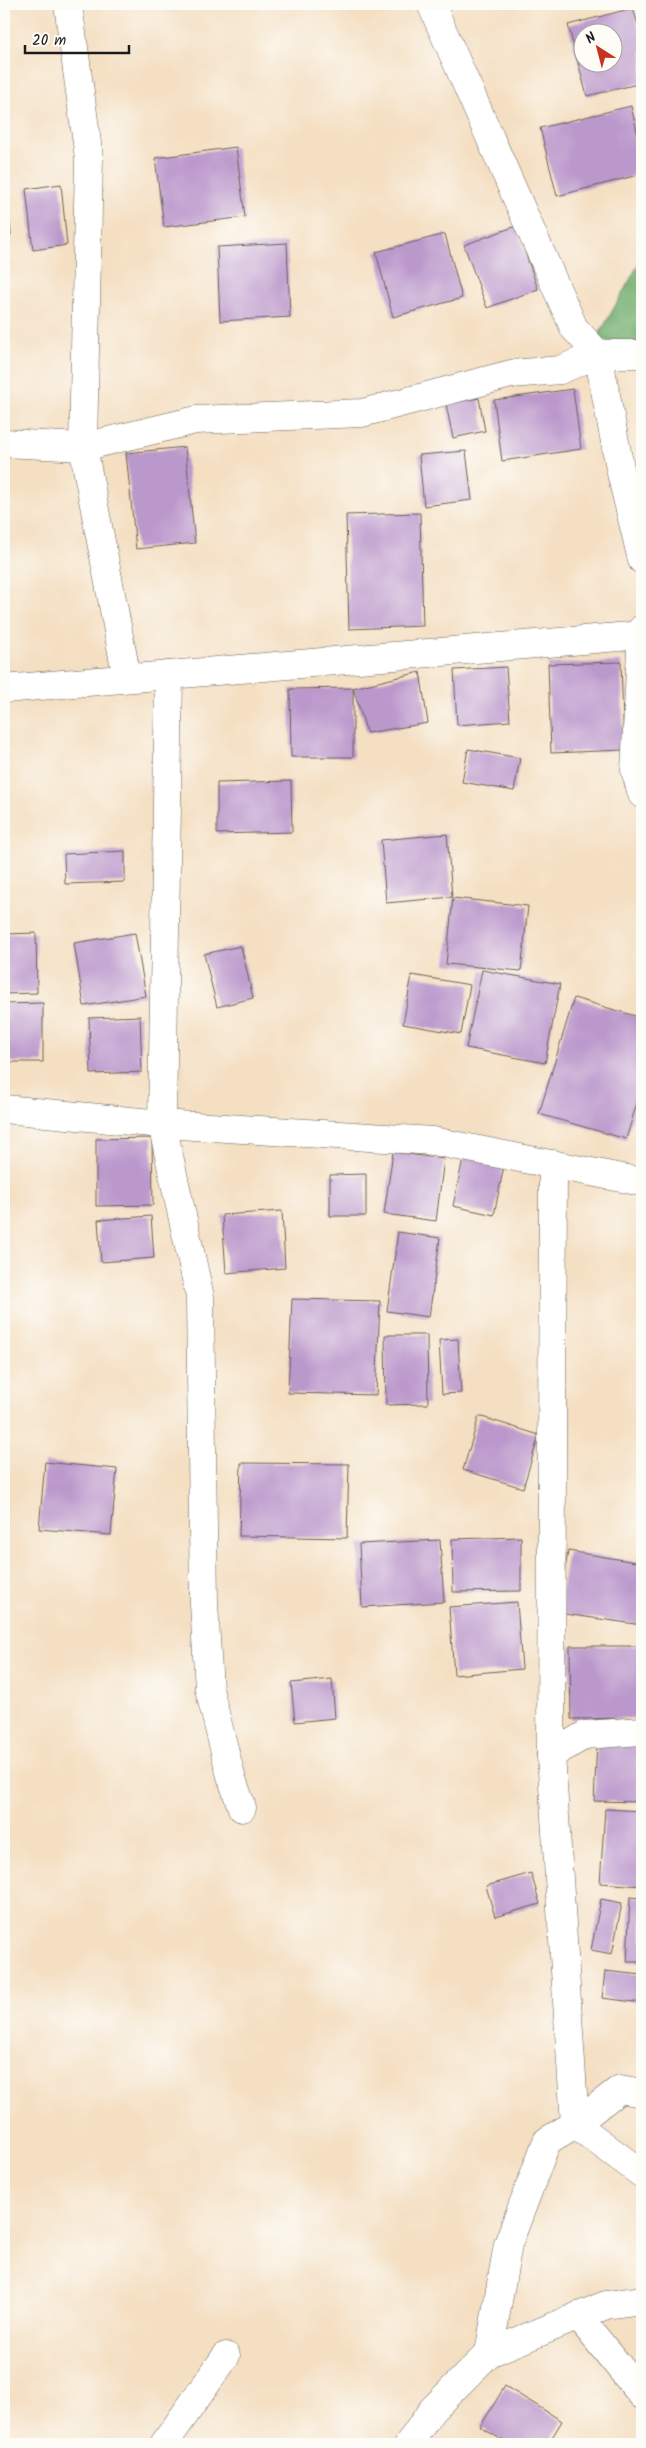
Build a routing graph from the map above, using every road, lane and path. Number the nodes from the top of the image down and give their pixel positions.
1 (68, 4) edge
2 (431, 4) edge
3 (598, 354) junction
4 (642, 354) edge
5 (4, 443) edge
6 (83, 446) junction
7 (642, 560) edge
8 (642, 629) edge
9 (642, 635) edge
10 (169, 675) junction
11 (128, 678) junction
12 (4, 689) edge
13 (642, 794) edge
14 (4, 1109) edge
15 (162, 1124) junction
16 (553, 1164) junction
17 (642, 1182) edge
18 (642, 1731) edge
19 (551, 1755) junction
20 (242, 1808) dead end
21 (642, 2093) edge
22 (575, 2124) junction
23 (642, 2174) edge
24 (642, 2300) edge
25 (578, 2316) junction
26 (489, 2353) junction
27 (226, 2356) dead end
28 (642, 2395) edge
29 (164, 2444) edge
30 (409, 2444) edge

1 - 6 street
2 - 3 street
3 - 4 street
3 - 6 street
3 - 7 street
5 - 6 street
6 - 11 street
8 - 9 street
9 - 10 street
9 - 13 street
10 - 11 street
10 - 15 street
11 - 12 street
14 - 15 street
15 - 16 street
15 - 20 street
16 - 17 street
16 - 19 street
18 - 19 street
19 - 22 street
21 - 22 street
22 - 23 street
22 - 26 street
24 - 25 street
25 - 26 street
25 - 28 street
26 - 30 street
27 - 29 street

